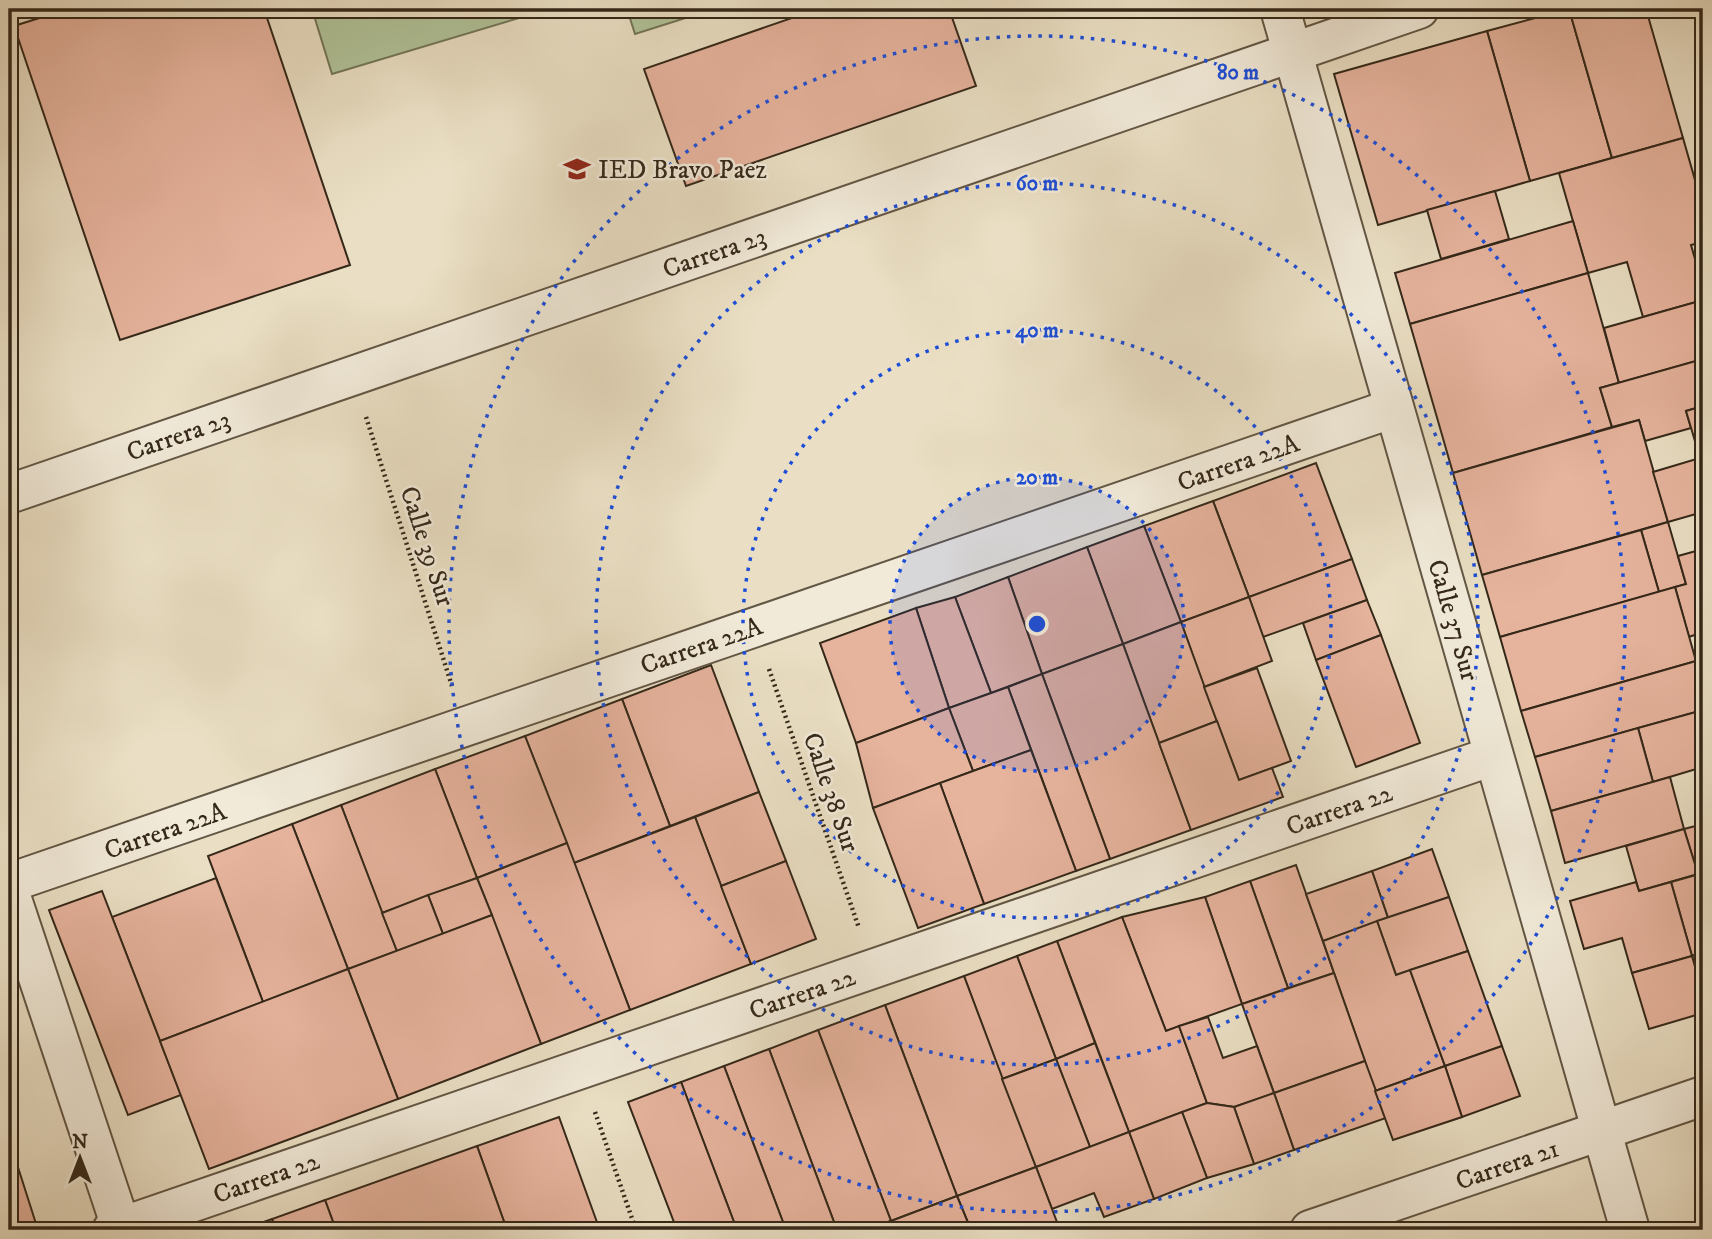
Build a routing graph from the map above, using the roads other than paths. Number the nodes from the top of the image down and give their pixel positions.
1 (1280, 9) edge
2 (1419, 9) edge
3 (1293, 52) junction
4 (1394, 408) junction
5 (9, 494) edge
6 (1493, 756) junction
7 (9, 883) edge
8 (9, 890) edge
9 (1703, 1097) edge
10 (1601, 1131) junction
11 (118, 1229) edge
12 (1310, 1230) edge
13 (1630, 1230) edge

1 - 3 street, Calle 37 Sur
2 - 3 street, Carrera 23
3 - 4 street, Calle 37 Sur
3 - 5 street, Carrera 23
4 - 6 street, Calle 37 Sur
4 - 7 street, Carrera 22A
6 - 10 street, Calle 37 Sur
6 - 11 street, Carrera 22
8 - 11 street
9 - 10 street, Carrera 21
10 - 12 street, Carrera 21
10 - 13 street, Calle 37 Sur

